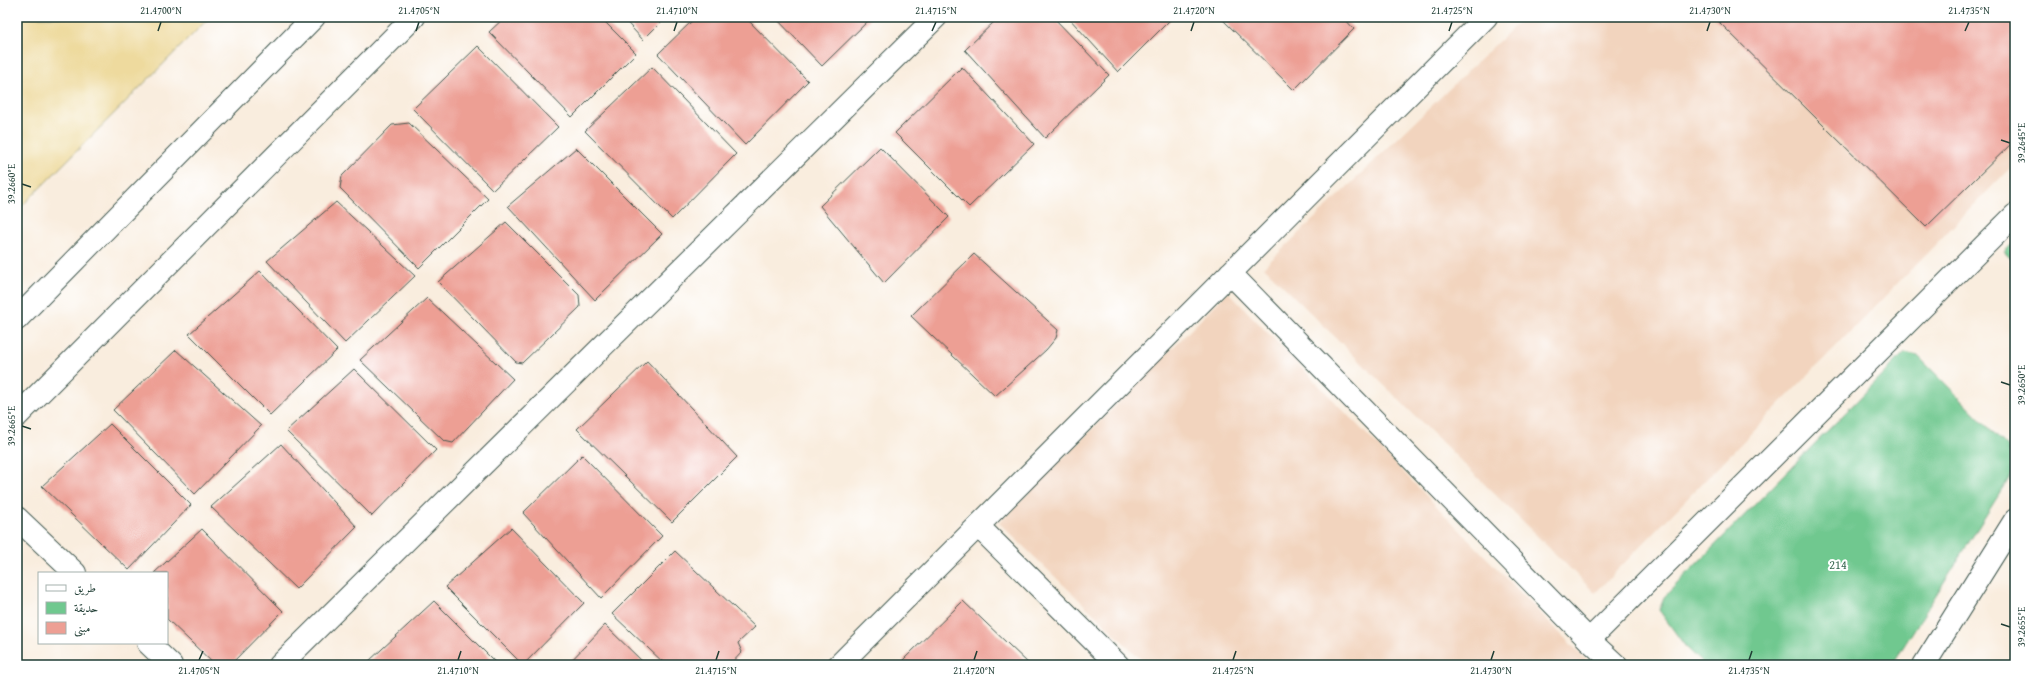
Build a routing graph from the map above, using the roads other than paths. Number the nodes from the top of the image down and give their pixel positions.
1 (314, 17) edge
2 (414, 17) edge
3 (936, 17) edge
4 (1486, 17) edge
5 (2015, 215) edge
6 (1230, 273) junction
7 (17, 319) edge
8 (17, 416) edge
9 (17, 518) edge
10 (2015, 520) edge
11 (978, 526) junction
12 (74, 572) edge
13 (1589, 640) junction
14 (149, 644) edge
15 (171, 665) edge
16 (280, 665) edge
17 (839, 665) edge
18 (1118, 665) edge
19 (1616, 665) edge
20 (1924, 665) edge

1 - 7 street
2 - 8 street
3 - 16 street
4 - 6 street
5 - 13 street
6 - 11 street
6 - 13 street
9 - 12 street
10 - 20 street
11 - 17 street
11 - 18 street
13 - 19 street
14 - 15 street

